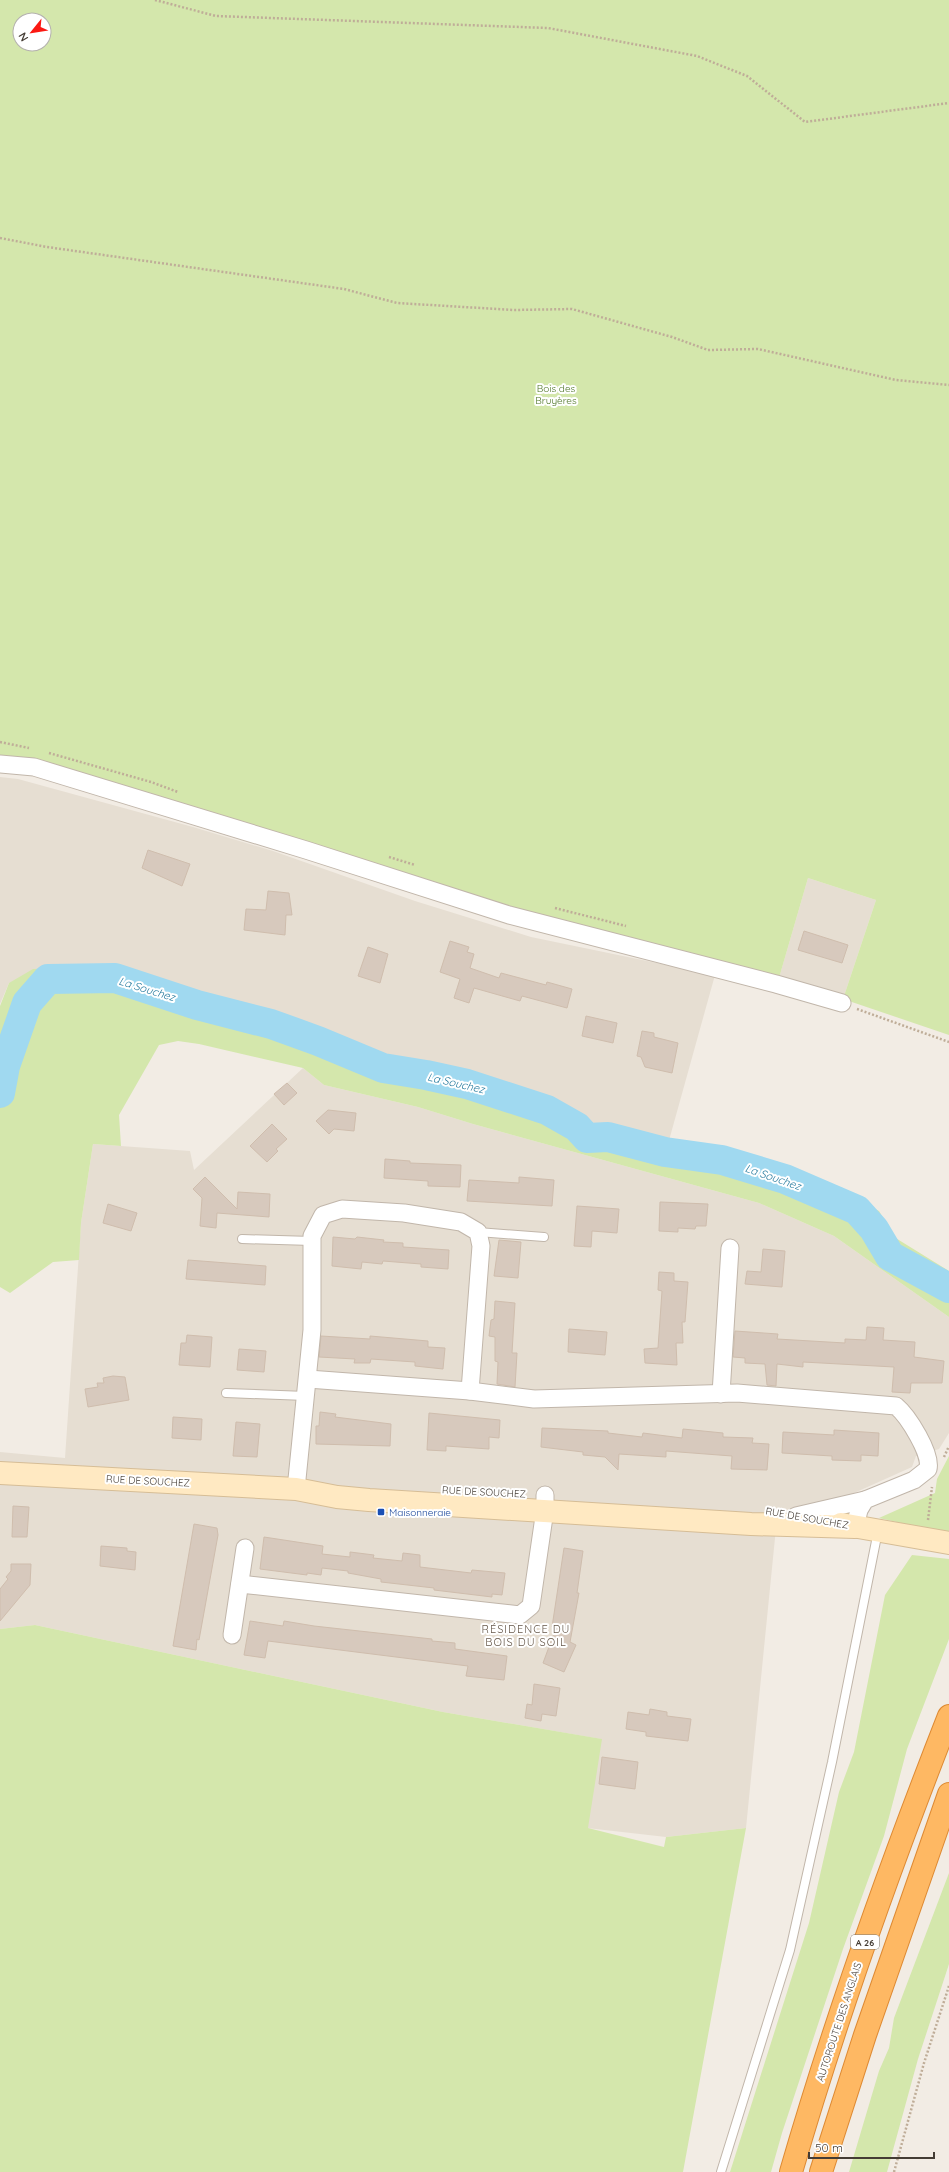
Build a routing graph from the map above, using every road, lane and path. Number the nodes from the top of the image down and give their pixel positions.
1 (156, 0) edge
2 (949, 103) edge
3 (0, 238) edge
4 (949, 385) edge
5 (0, 742) edge
6 (35, 750) dead end
7 (42, 751) dead end
8 (0, 764) edge
9 (181, 793) dead end
10 (382, 855) dead end
11 (419, 867) dead end
12 (551, 907) dead end
13 (634, 928) dead end
14 (842, 1003) joint
15 (949, 1042) edge
16 (478, 1232) junction
17 (544, 1237) dead end
18 (242, 1240) dead end
19 (312, 1241) junction
20 (730, 1248) dead end
21 (307, 1387) junction
22 (470, 1391) junction
23 (226, 1393) dead end
24 (721, 1394) junction
25 (949, 1446) edge
26 (936, 1459) junction
27 (0, 1473) edge
28 (932, 1485) dead end
29 (296, 1489) junction
30 (865, 1500) junction
31 (545, 1502) junction
32 (796, 1516) junction
33 (855, 1527) junction
34 (878, 1530) junction
35 (925, 1539) junction
36 (949, 1543) edge
37 (244, 1548) dead end
38 (240, 1584) junction
39 (232, 1635) dead end
40 (949, 1716) edge
41 (949, 1794) edge
42 (949, 1986) edge
43 (721, 2172) edge
44 (791, 2172) edge
45 (821, 2172) edge
46 (894, 2172) edge

1 - 2 path
3 - 4 path
5 - 6 path
7 - 9 path
8 - 14 street
10 - 11 path
12 - 13 path
14 - 15 path
16 - 17 lane
16 - 19 street
16 - 22 street
18 - 19 lane
19 - 21 street
20 - 24 street
21 - 22 street
21 - 23 lane
21 - 29 street
22 - 24 street
24 - 26 street
25 - 26 path
26 - 30 street
27 - 29 main road, RUE DE SOUCHEZ
28 - 35 path
29 - 31 main road, RUE DE SOUCHEZ
30 - 32 street
30 - 33 street
31 - 32 main road, RUE DE SOUCHEZ
31 - 33 main road, RUE DE SOUCHEZ
31 - 38 street
32 - 33 main road, RUE DE SOUCHEZ
33 - 34 main road
34 - 35 main road
34 - 43 lane
35 - 36 main road
37 - 38 street
38 - 39 street
40 - 44 highway, AUTOROUTE DES ANGLAIS / A 26
41 - 45 highway, A 26
42 - 46 path

